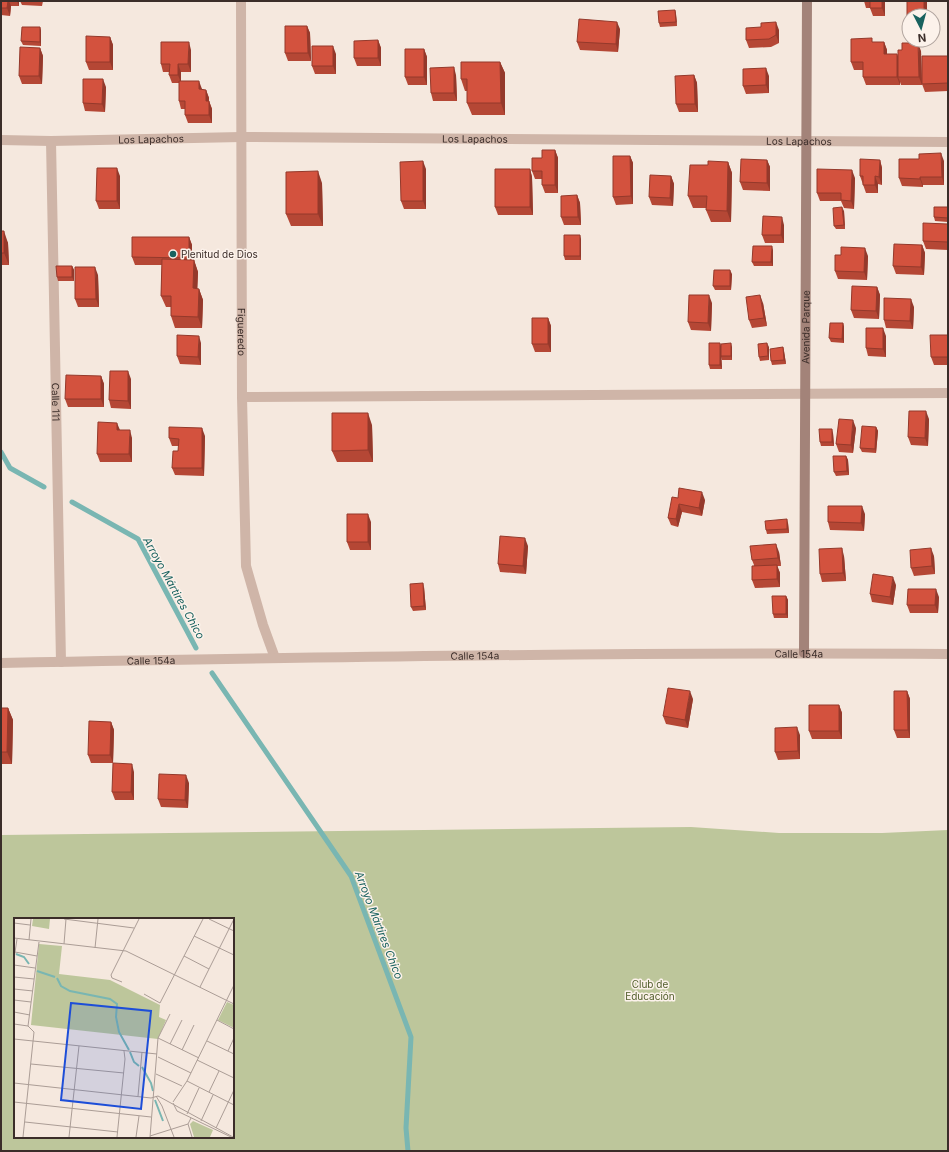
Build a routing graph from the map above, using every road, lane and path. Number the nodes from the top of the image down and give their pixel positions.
1 (241, 1) edge
2 (807, 1) edge
3 (241, 137) junction
4 (1, 140) edge
5 (51, 141) junction
6 (807, 141) junction
7 (948, 142) edge
8 (806, 393) junction
9 (948, 393) edge
10 (242, 398) junction
11 (804, 653) junction
12 (948, 654) edge
13 (275, 658) junction
14 (61, 662) junction
15 (1, 663) edge

1 - 3 street, Figueredo
2 - 6 street, Avenida Parque
3 - 5 street, Los Lapachos
3 - 6 street, Los Lapachos
3 - 10 street, Figueredo
4 - 5 street, Los Lapachos
5 - 14 street, Calle 111
6 - 7 street, Los Lapachos
6 - 8 street, Avenida Parque
8 - 9 street
8 - 10 street
8 - 11 street, Avenida Parque
10 - 13 street, Figueredo
11 - 12 street, Calle 154a
11 - 13 street, Calle 154a
13 - 14 street, Calle 154a
14 - 15 street, Calle 154a

